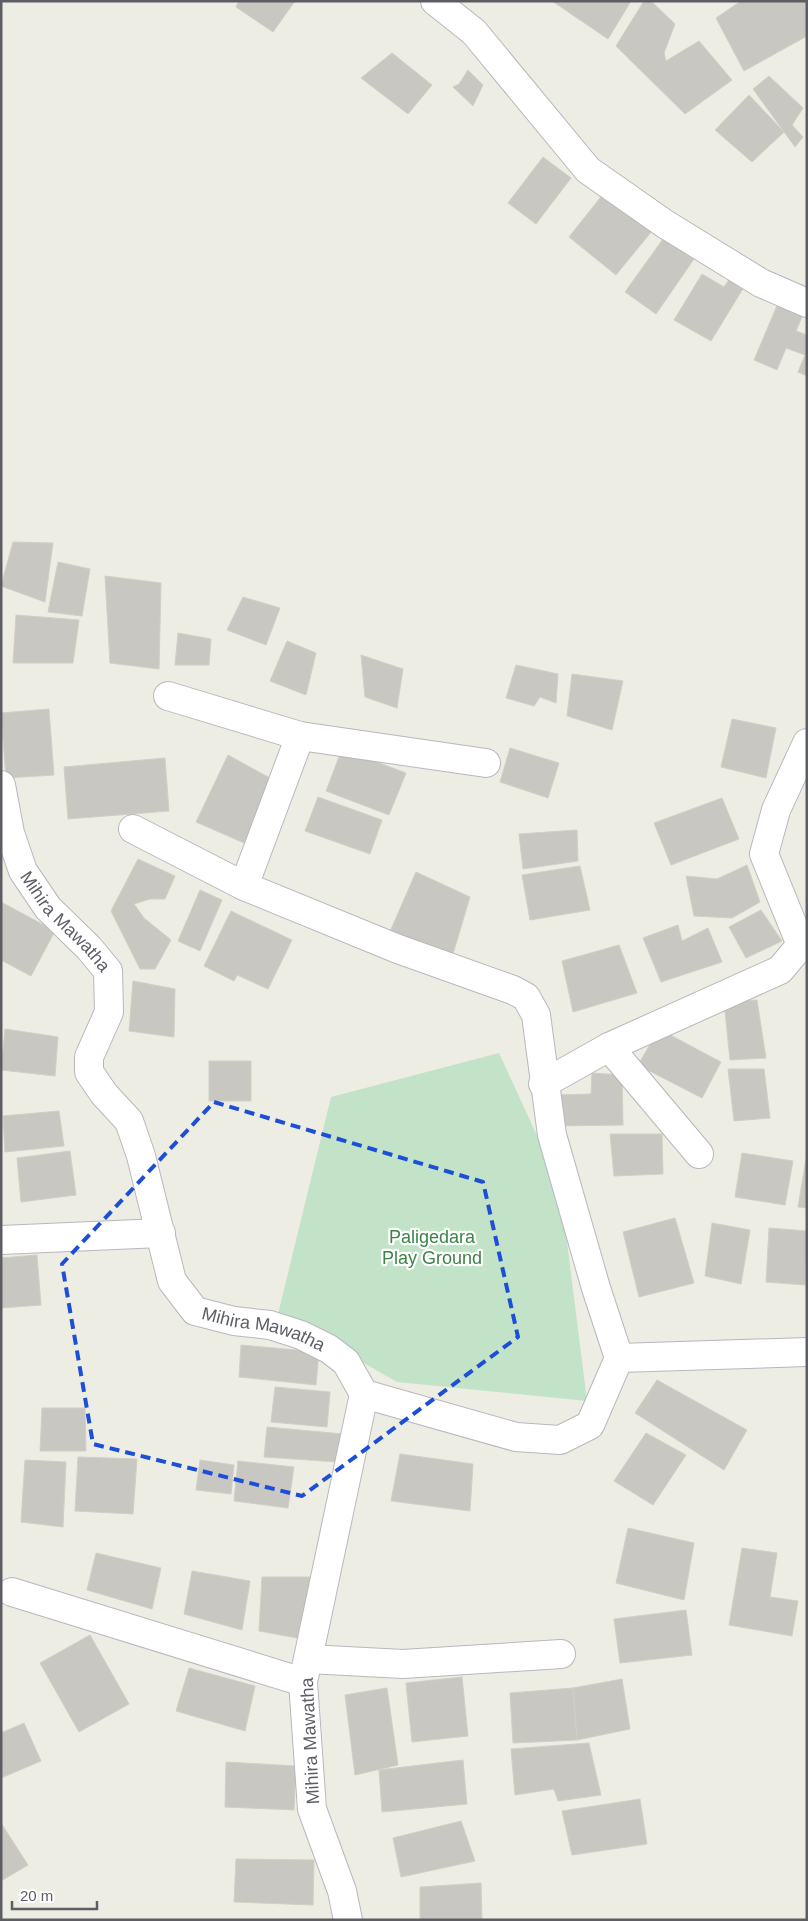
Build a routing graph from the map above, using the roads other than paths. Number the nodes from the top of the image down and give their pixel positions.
1 (435, 1) edge
2 (807, 303) edge
3 (168, 696) dead end
4 (300, 736) junction
5 (807, 743) edge
6 (486, 763) dead end
7 (1, 784) edge
8 (133, 829) dead end
9 (244, 886) junction
10 (609, 1047) junction
11 (543, 1084) junction
12 (699, 1154) dead end
13 (161, 1233) junction
14 (1, 1240) edge
15 (807, 1352) edge
16 (619, 1358) junction
17 (364, 1394) junction
18 (12, 1592) dead end
19 (561, 1654) dead end
20 (306, 1671) junction
21 (348, 1920) edge

1 - 2 street
3 - 4 street
4 - 6 street
4 - 9 street
5 - 10 street
7 - 13 street, Mihira Mawatha
8 - 9 street
9 - 11 street
10 - 11 street
10 - 12 street
11 - 16 street
13 - 14 street
13 - 17 street, Mihira Mawatha
15 - 16 street
16 - 17 street
17 - 20 street, Mihira Mawatha
18 - 20 street
19 - 20 street
20 - 21 street, Mihira Mawatha

